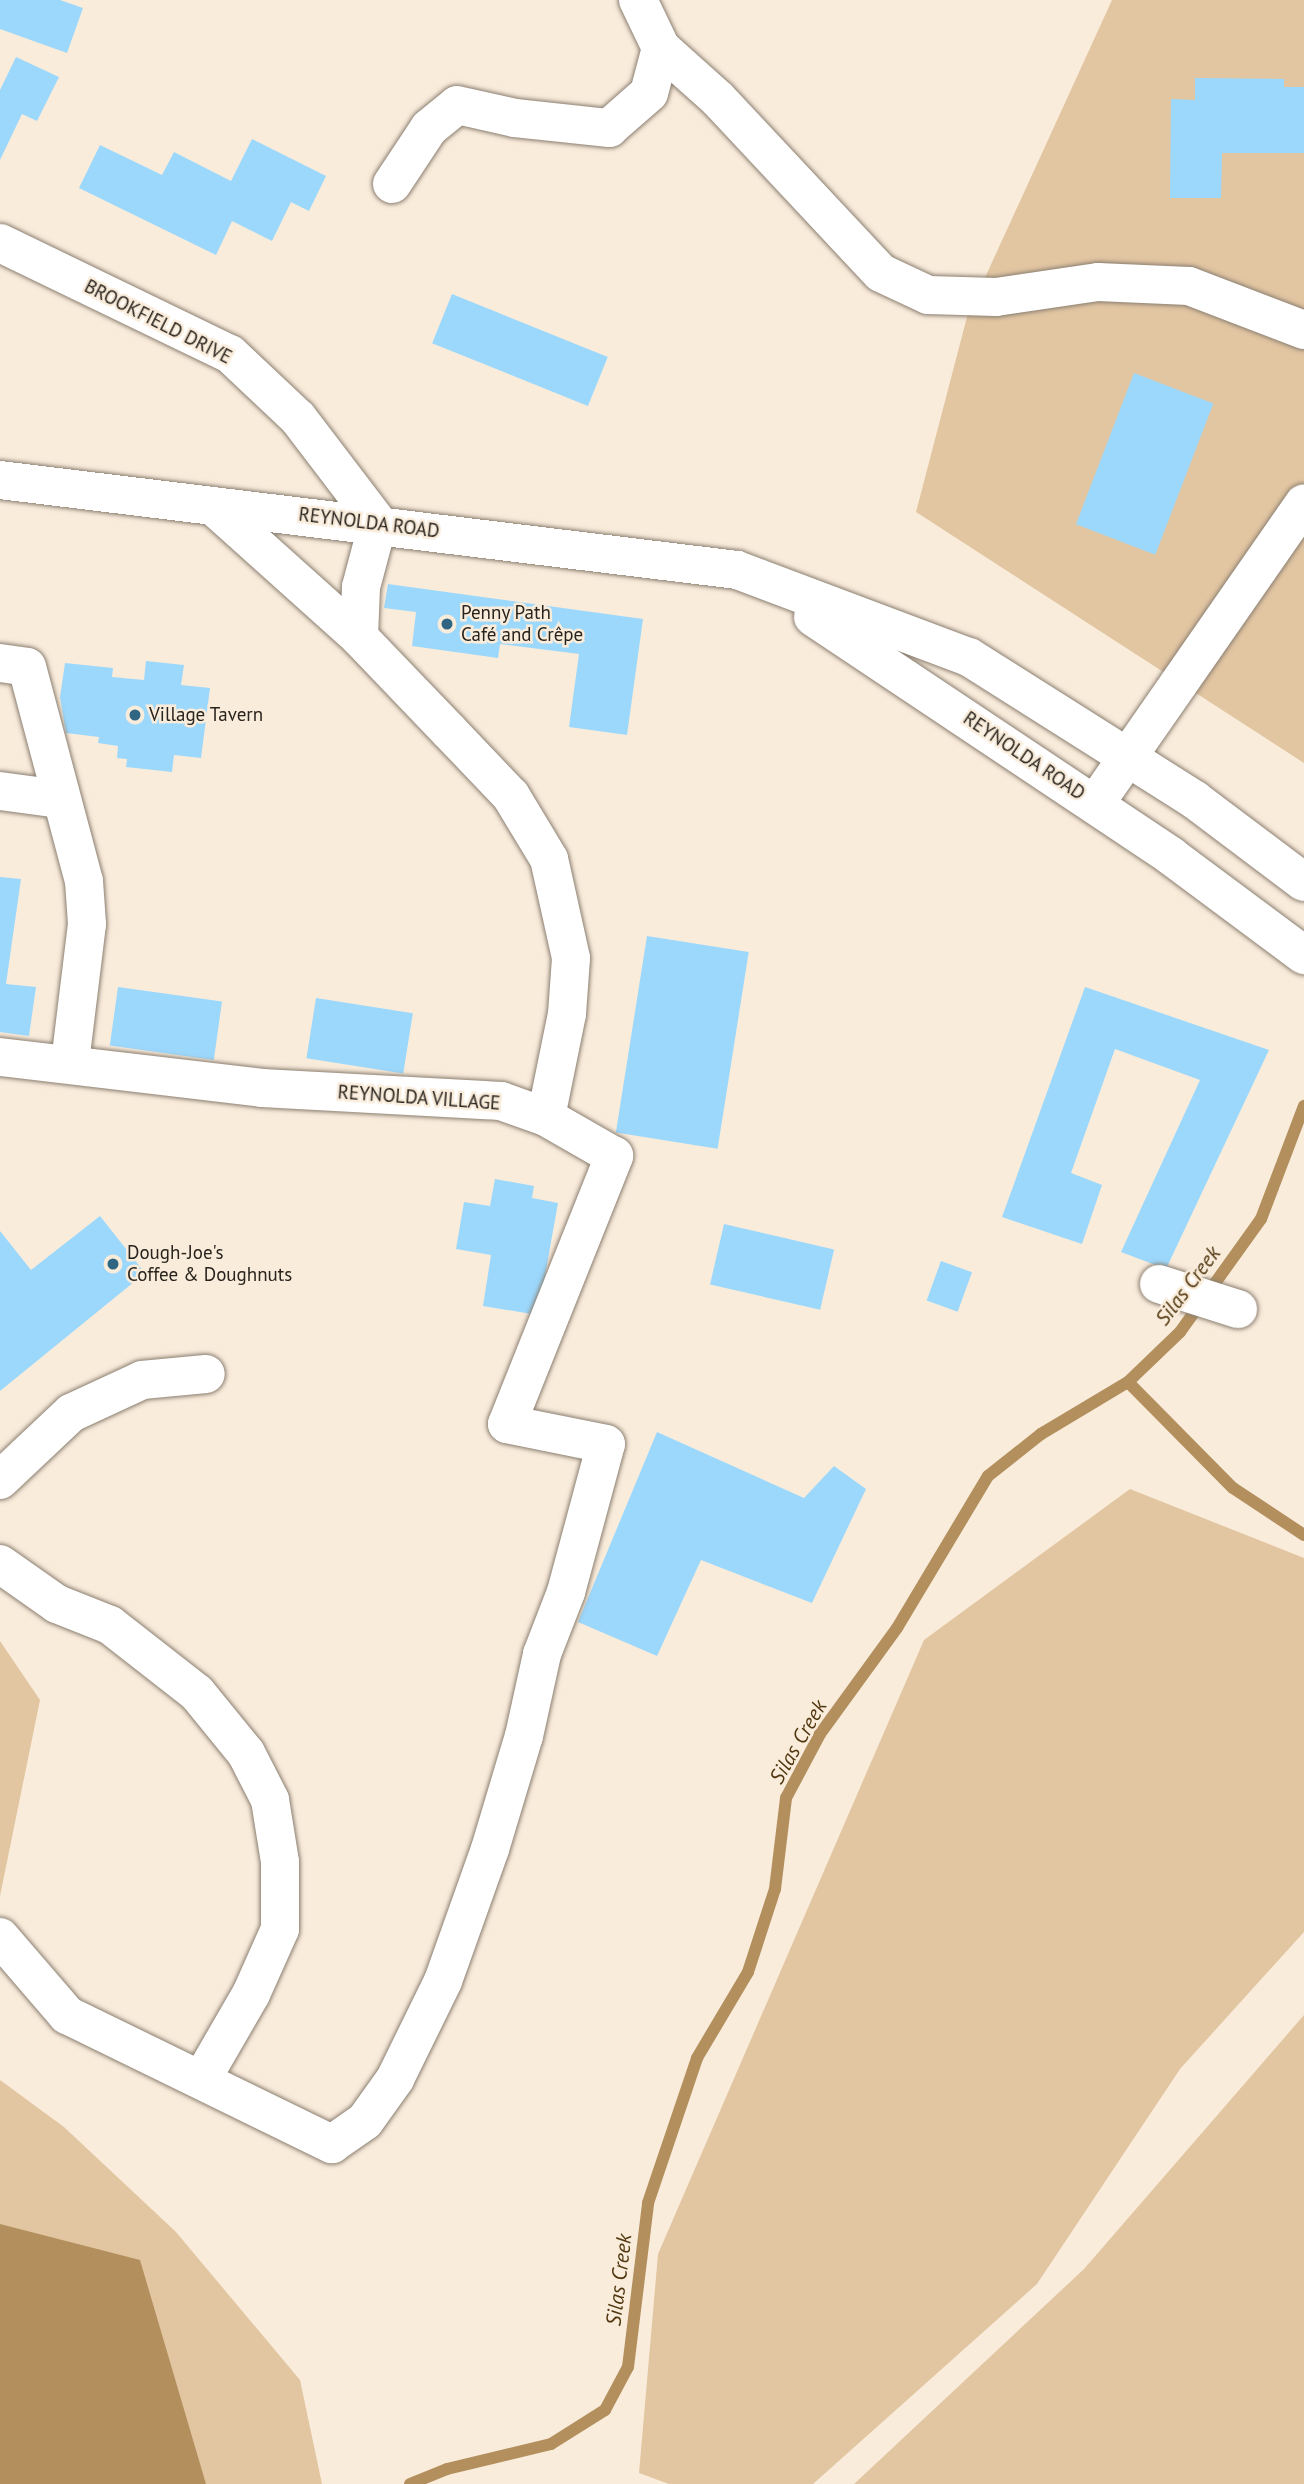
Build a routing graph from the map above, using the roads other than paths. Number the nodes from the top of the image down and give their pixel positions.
1 (639, 0) edge
2 (661, 48) junction
3 (392, 184) dead end
4 (0, 243) edge
5 (1304, 330) edge
6 (0, 480) edge
7 (1304, 503) edge
8 (212, 506) junction
9 (378, 523) junction
10 (737, 570) junction
11 (359, 637) junction
12 (0, 663) edge
13 (1130, 759) junction
14 (0, 791) edge
15 (59, 799) junction
16 (1095, 804) junction
17 (1304, 882) edge
18 (1304, 955) edge
19 (0, 1057) edge
20 (70, 1063) junction
21 (546, 1117) junction
22 (1159, 1284) dead end
23 (1238, 1309) dead end
24 (206, 1374) dead end
25 (0, 1480) edge
26 (0, 1564) edge
27 (0, 1937) edge
28 (202, 2079) junction

1 - 2 main road
2 - 3 main road
2 - 5 main road
4 - 9 main road, BROOKFIELD DRIVE
6 - 8 main road, REYNOLDA ROAD
7 - 13 main road
8 - 9 main road, REYNOLDA ROAD
8 - 11 main road
9 - 10 main road, REYNOLDA ROAD
9 - 11 main road
10 - 13 main road, REYNOLDA ROAD
10 - 16 main road, REYNOLDA ROAD
11 - 21 main road
12 - 15 main road
13 - 16 main road
13 - 17 main road, REYNOLDA ROAD
14 - 15 main road
15 - 20 main road
16 - 18 main road, REYNOLDA ROAD
19 - 20 main road, REYNOLDA VILLAGE
20 - 21 main road, REYNOLDA VILLAGE
21 - 28 main road, REYNOLDA VILLAGE
22 - 23 main road
24 - 25 main road
26 - 28 main road
27 - 28 main road

